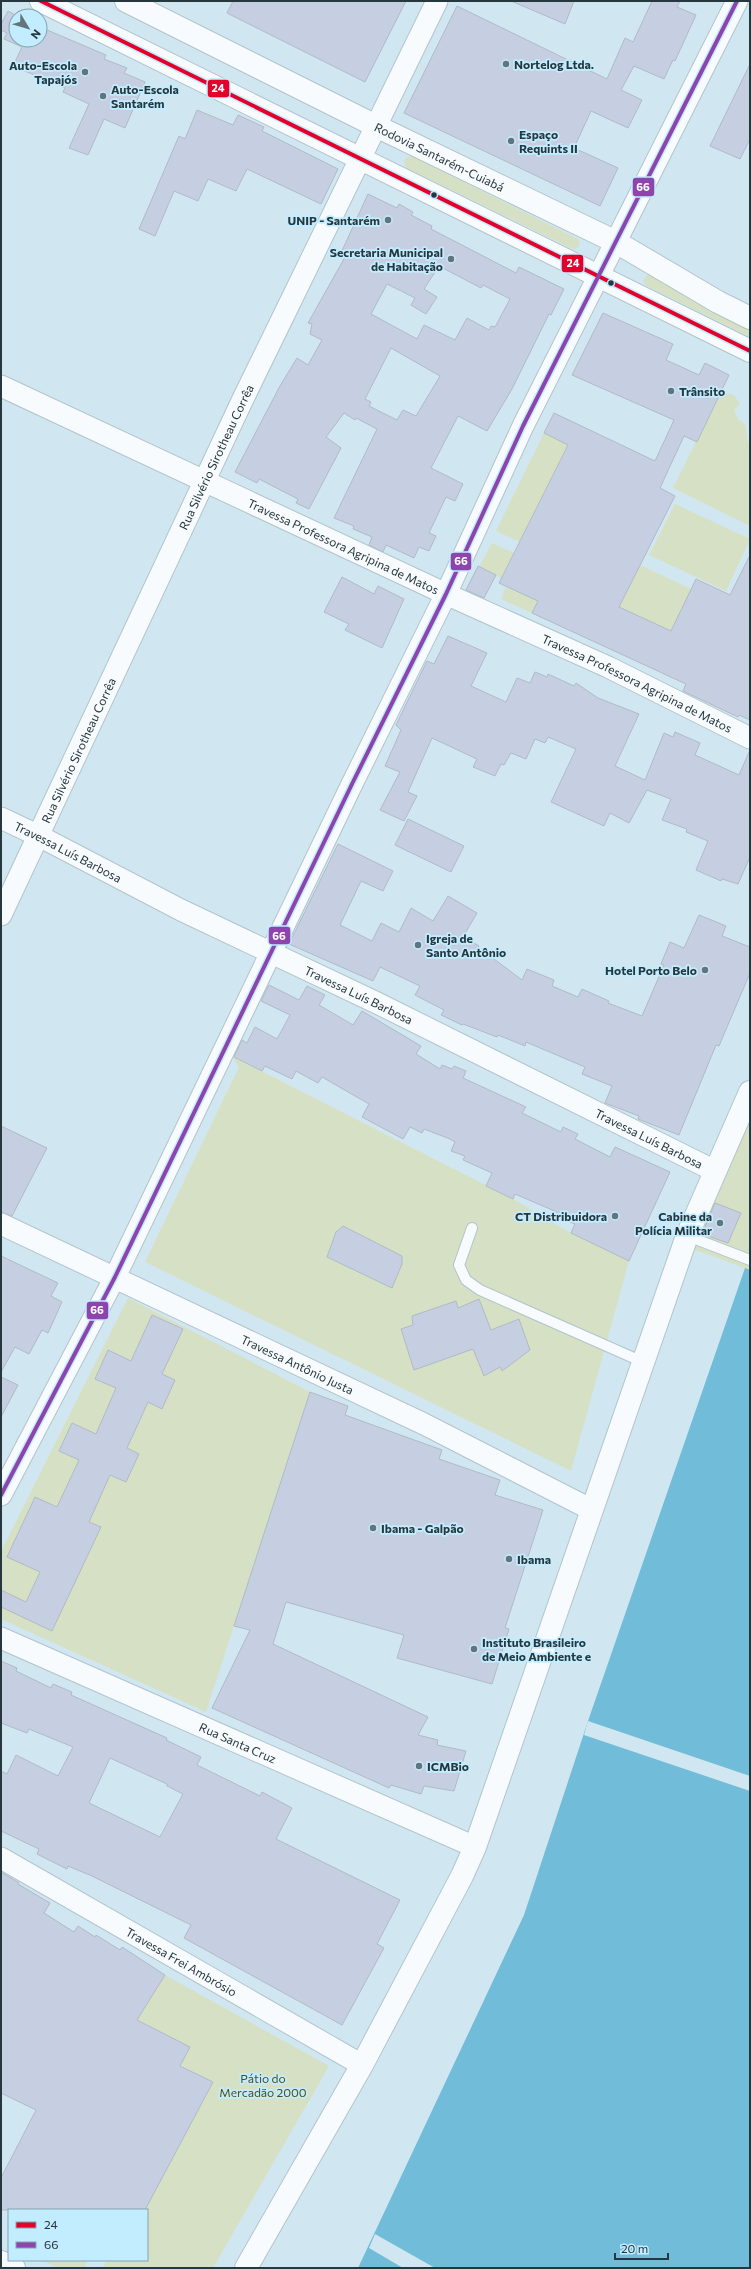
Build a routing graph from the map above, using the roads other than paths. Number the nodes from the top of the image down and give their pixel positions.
1 (42, 1) edge
2 (126, 1) edge
3 (437, 1) edge
4 (737, 1) edge
5 (376, 126) junction
6 (360, 159) junction
7 (616, 242) junction
8 (599, 278) junction
9 (750, 318) edge
10 (750, 351) edge
11 (1, 386) edge
12 (204, 481) junction
13 (446, 594) junction
14 (750, 738) edge
15 (1, 818) edge
16 (39, 836) junction
17 (1, 915) edge
18 (270, 953) junction
19 (750, 1092) edge
20 (716, 1171) junction
21 (1, 1224) edge
22 (472, 1228) dead end
23 (683, 1234) junction
24 (750, 1260) edge
25 (115, 1277) junction
26 (643, 1362) junction
27 (1, 1495) edge
28 (592, 1510) junction
29 (1, 1638) edge
30 (475, 1847) junction
31 (1, 1858) edge
32 (362, 2065) junction
33 (1, 2262) edge
34 (14, 2268) edge
35 (246, 2268) edge

1 - 6 main road
2 - 5 main road, Rodovia Santarém-Cuiabá
3 - 5 street, Rua Silvério Sirotheau Corrêa
4 - 7 street
5 - 6 street, Rua Silvério Sirotheau Corrêa
5 - 7 main road, Rodovia Santarém-Cuiabá
6 - 8 main road
6 - 12 street, Rua Silvério Sirotheau Corrêa
7 - 8 street
7 - 9 main road, Rodovia Santarém-Cuiabá
8 - 10 main road
8 - 13 street
11 - 12 street, Travessa Professora Agripina de Matos
12 - 13 street, Travessa Professora Agripina de Matos
12 - 16 street, Rua Silvério Sirotheau Corrêa
13 - 14 street, Travessa Professora Agripina de Matos
13 - 18 street
15 - 16 street, Travessa Luís Barbosa
16 - 17 street, Rua Silvério Sirotheau Corrêa
16 - 18 street, Travessa Luís Barbosa
18 - 20 street, Travessa Luís Barbosa
18 - 25 street
19 - 20 main road
20 - 23 main road
21 - 25 street, Travessa Antônio Justa
22 - 26 lane
23 - 24 lane
23 - 26 main road
25 - 27 street
25 - 28 street, Travessa Antônio Justa
26 - 28 main road
28 - 30 main road
29 - 30 street, Rua Santa Cruz
30 - 32 main road
31 - 32 street, Travessa Frei Ambrósio
32 - 35 main road
33 - 34 main road

